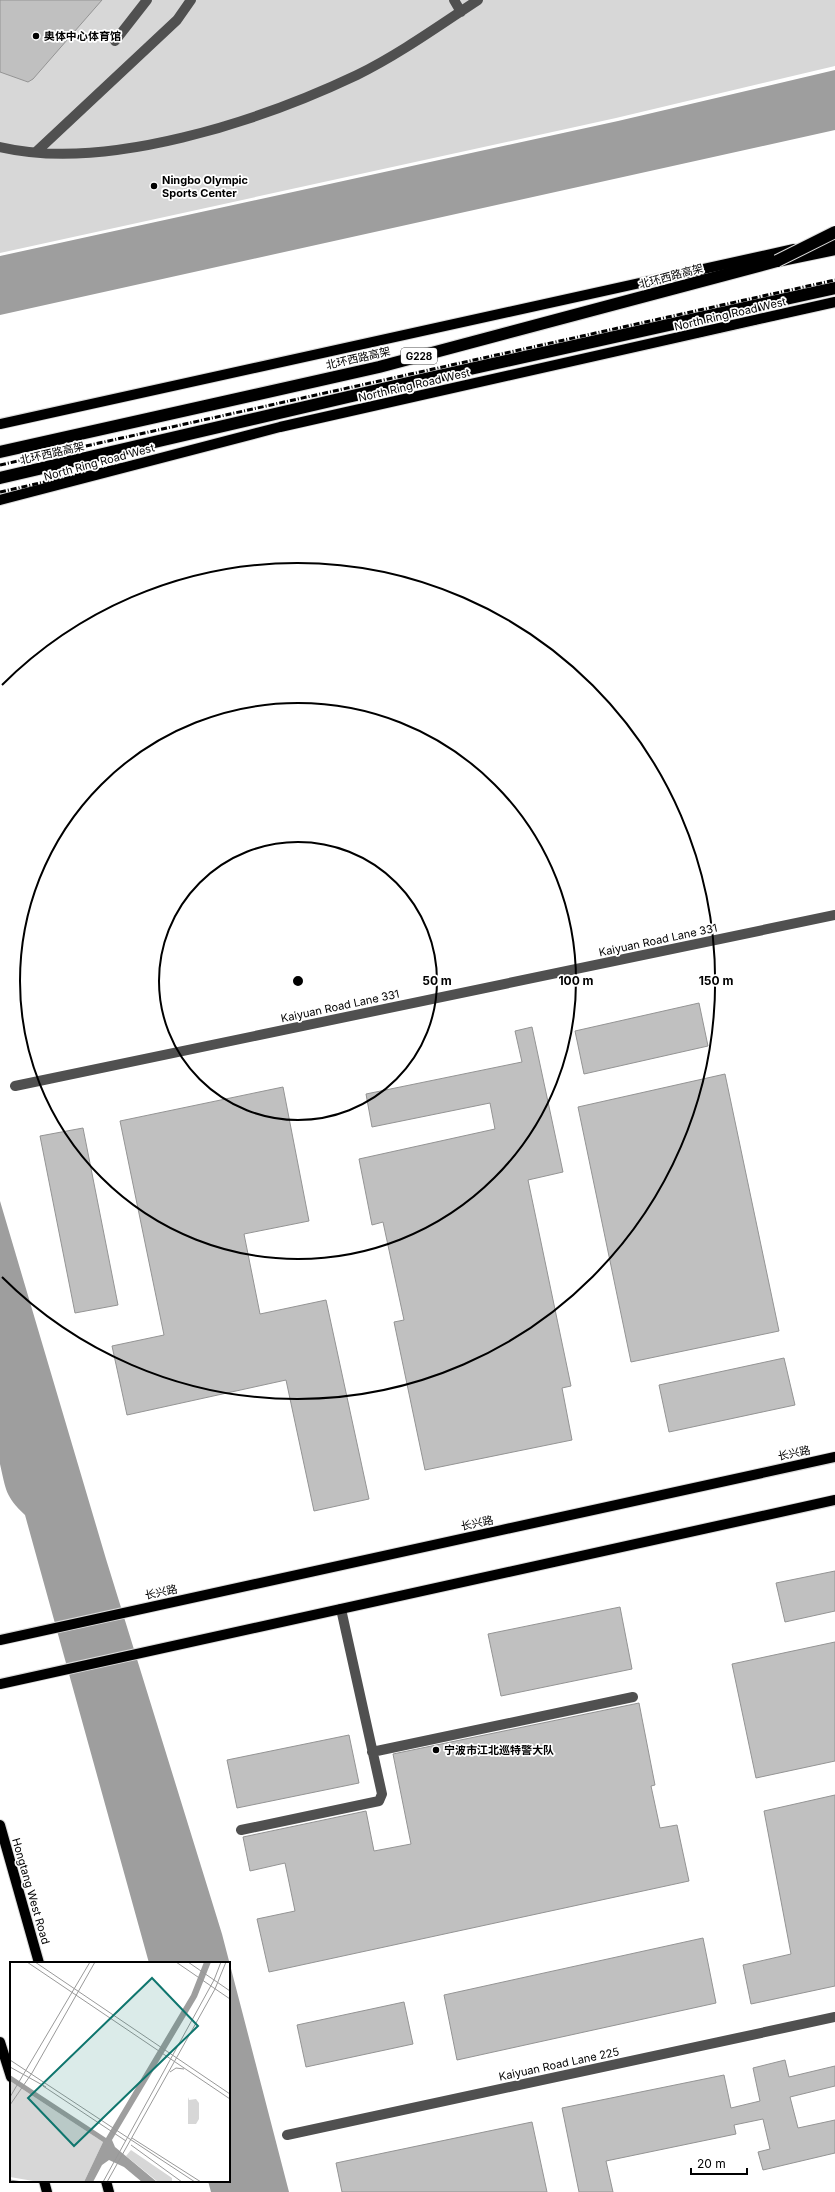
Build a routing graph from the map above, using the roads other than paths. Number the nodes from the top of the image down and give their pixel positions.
1 (147, 0) edge
2 (191, 0) edge
3 (454, 0) edge
4 (478, 0) edge
5 (461, 12) junction
6 (115, 41) dead end
7 (0, 147) edge
8 (36, 152) junction
9 (835, 232) edge
10 (835, 240) edge
11 (835, 249) edge
12 (777, 261) junction
13 (835, 288) edge
14 (835, 302) edge
15 (0, 424) edge
16 (0, 452) edge
17 (0, 478) edge
18 (0, 500) edge
19 (835, 915) edge
20 (15, 1086) dead end
21 (835, 1456) edge
22 (835, 1500) edge
23 (341, 1609) junction
24 (0, 1640) edge
25 (0, 1684) edge
26 (633, 1697) dead end
27 (372, 1752) junction
28 (0, 1825) edge
29 (241, 1830) dead end
30 (39, 1962) edge
31 (835, 2017) edge
32 (0, 2042) edge
33 (10, 2074) edge
34 (287, 2135) dead end
35 (44, 2182) edge
36 (106, 2182) edge
37 (47, 2192) edge
38 (109, 2192) edge

1 - 6 street
2 - 8 street
3 - 5 street
4 - 5 street
5 - 8 street
7 - 8 street
9 - 12 highway, bridge
10 - 15 main road
11 - 12 highway, 北环西路高架 / G228, bridge
12 - 16 highway, 北环西路高架 / G228
13 - 17 highway, 北环西路高架 / G228
14 - 18 main road, North Ring Road West
19 - 20 street, Kaiyuan Road Lane 331
21 - 24 main road, 长兴路
22 - 23 main road
23 - 25 main road
23 - 27 street
26 - 27 street
27 - 29 street
28 - 30 main road, Hongtang West Road
31 - 34 street, Kaiyuan Road Lane 225
32 - 33 main road
35 - 37 main road
36 - 38 main road

